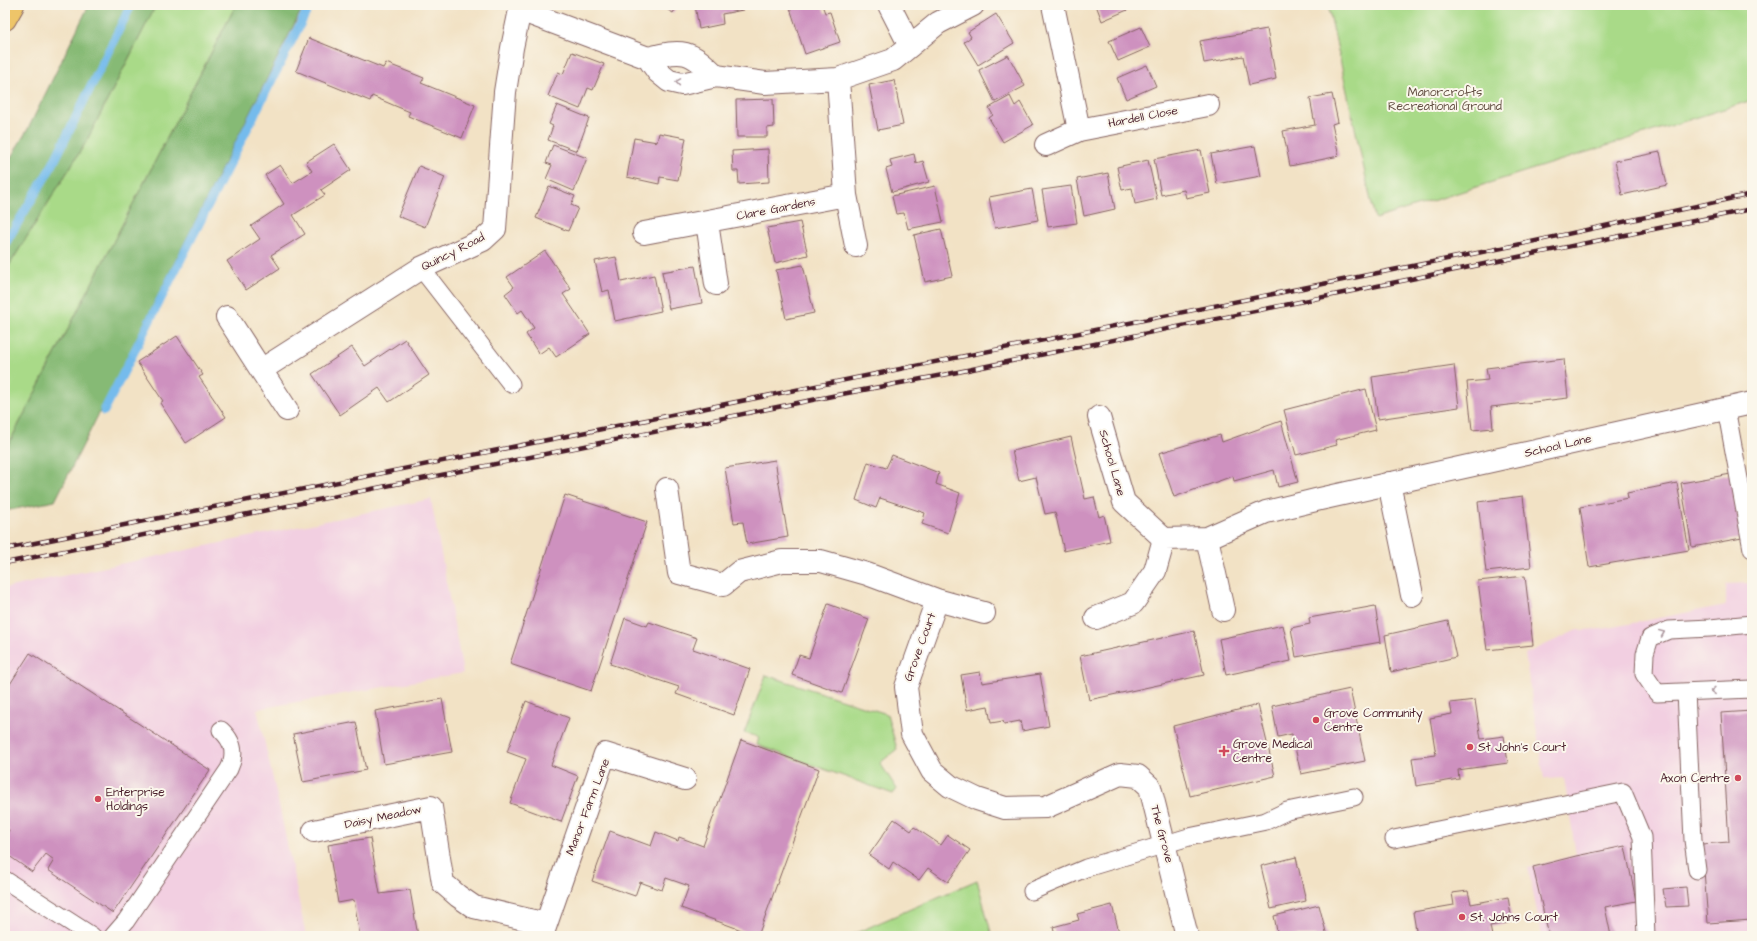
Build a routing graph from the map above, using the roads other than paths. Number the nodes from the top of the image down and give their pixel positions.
1 (12, 5) edge
2 (889, 5) edge
3 (973, 5) edge
4 (1053, 5) edge
5 (520, 8) edge
6 (5, 19) edge
7 (910, 46) junction
8 (648, 58) junction
9 (716, 76) junction
10 (838, 79) junction
11 (1208, 105) dead end
12 (1079, 130) junction
13 (1046, 145) dead end
14 (846, 195) junction
15 (707, 222) junction
16 (644, 233) dead end
17 (856, 246) dead end
18 (421, 268) junction
19 (716, 284) dead end
20 (227, 317) dead end
21 (261, 370) junction
22 (511, 384) dead end
23 (1752, 403) edge
24 (1726, 408) junction
25 (287, 410) dead end
26 (1099, 417) dead end
27 (1389, 483) junction
28 (667, 489) dead end
29 (1207, 538) junction
30 (1164, 539) junction
31 (1752, 549) edge
32 (1412, 595) dead end
33 (937, 600) junction
34 (1223, 610) dead end
35 (984, 613) dead end
36 (1096, 618) dead end
37 (1752, 624) edge
38 (1752, 690) edge
39 (1686, 692) junction
40 (222, 730) dead end
41 (685, 779) dead end
42 (1101, 783) joint
43 (1354, 797) dead end
44 (314, 831) dead end
45 (1394, 839) dead end
46 (1164, 845) junction
47 (1697, 870) dead end
48 (5, 880) edge
49 (1032, 891) dead end
50 (544, 930) edge
51 (92, 936) edge
52 (113, 936) edge
53 (1187, 936) edge
54 (1646, 936) edge

1 - 6 highway
2 - 7 street
3 - 7 street
4 - 12 street
5 - 8 street
5 - 18 street, Quincy Road
7 - 10 street
8 - 9 street
9 -> 8 street
9 - 10 street
10 - 14 street
11 - 12 street, Hardell Close
12 - 13 street, Hardell Close
14 - 15 street, Clare Gardens
14 - 17 street
15 - 16 street, Clare Gardens
15 - 19 street
18 - 21 street, Quincy Road
18 - 22 lane
20 - 21 street
21 - 25 street
23 - 24 street, School Lane
24 - 27 street, School Lane
24 - 31 lane
26 - 30 street, School Lane
27 - 29 street, School Lane
27 - 32 street
28 - 33 street, Grove Court
29 - 30 street, School Lane
29 - 34 street
30 - 36 street
33 - 35 street, Grove Court
33 - 42 street, Grove Court
39 -> 37 lane
38 -> 39 lane
39 - 47 lane
40 - 52 lane
41 - 50 street, Manor Farm Lane
42 - 46 street, The Grove
43 - 46 lane
44 - 50 street, Daisy Meadow
45 - 54 lane
46 - 49 lane
46 - 53 street, The Grove
48 - 51 lane

